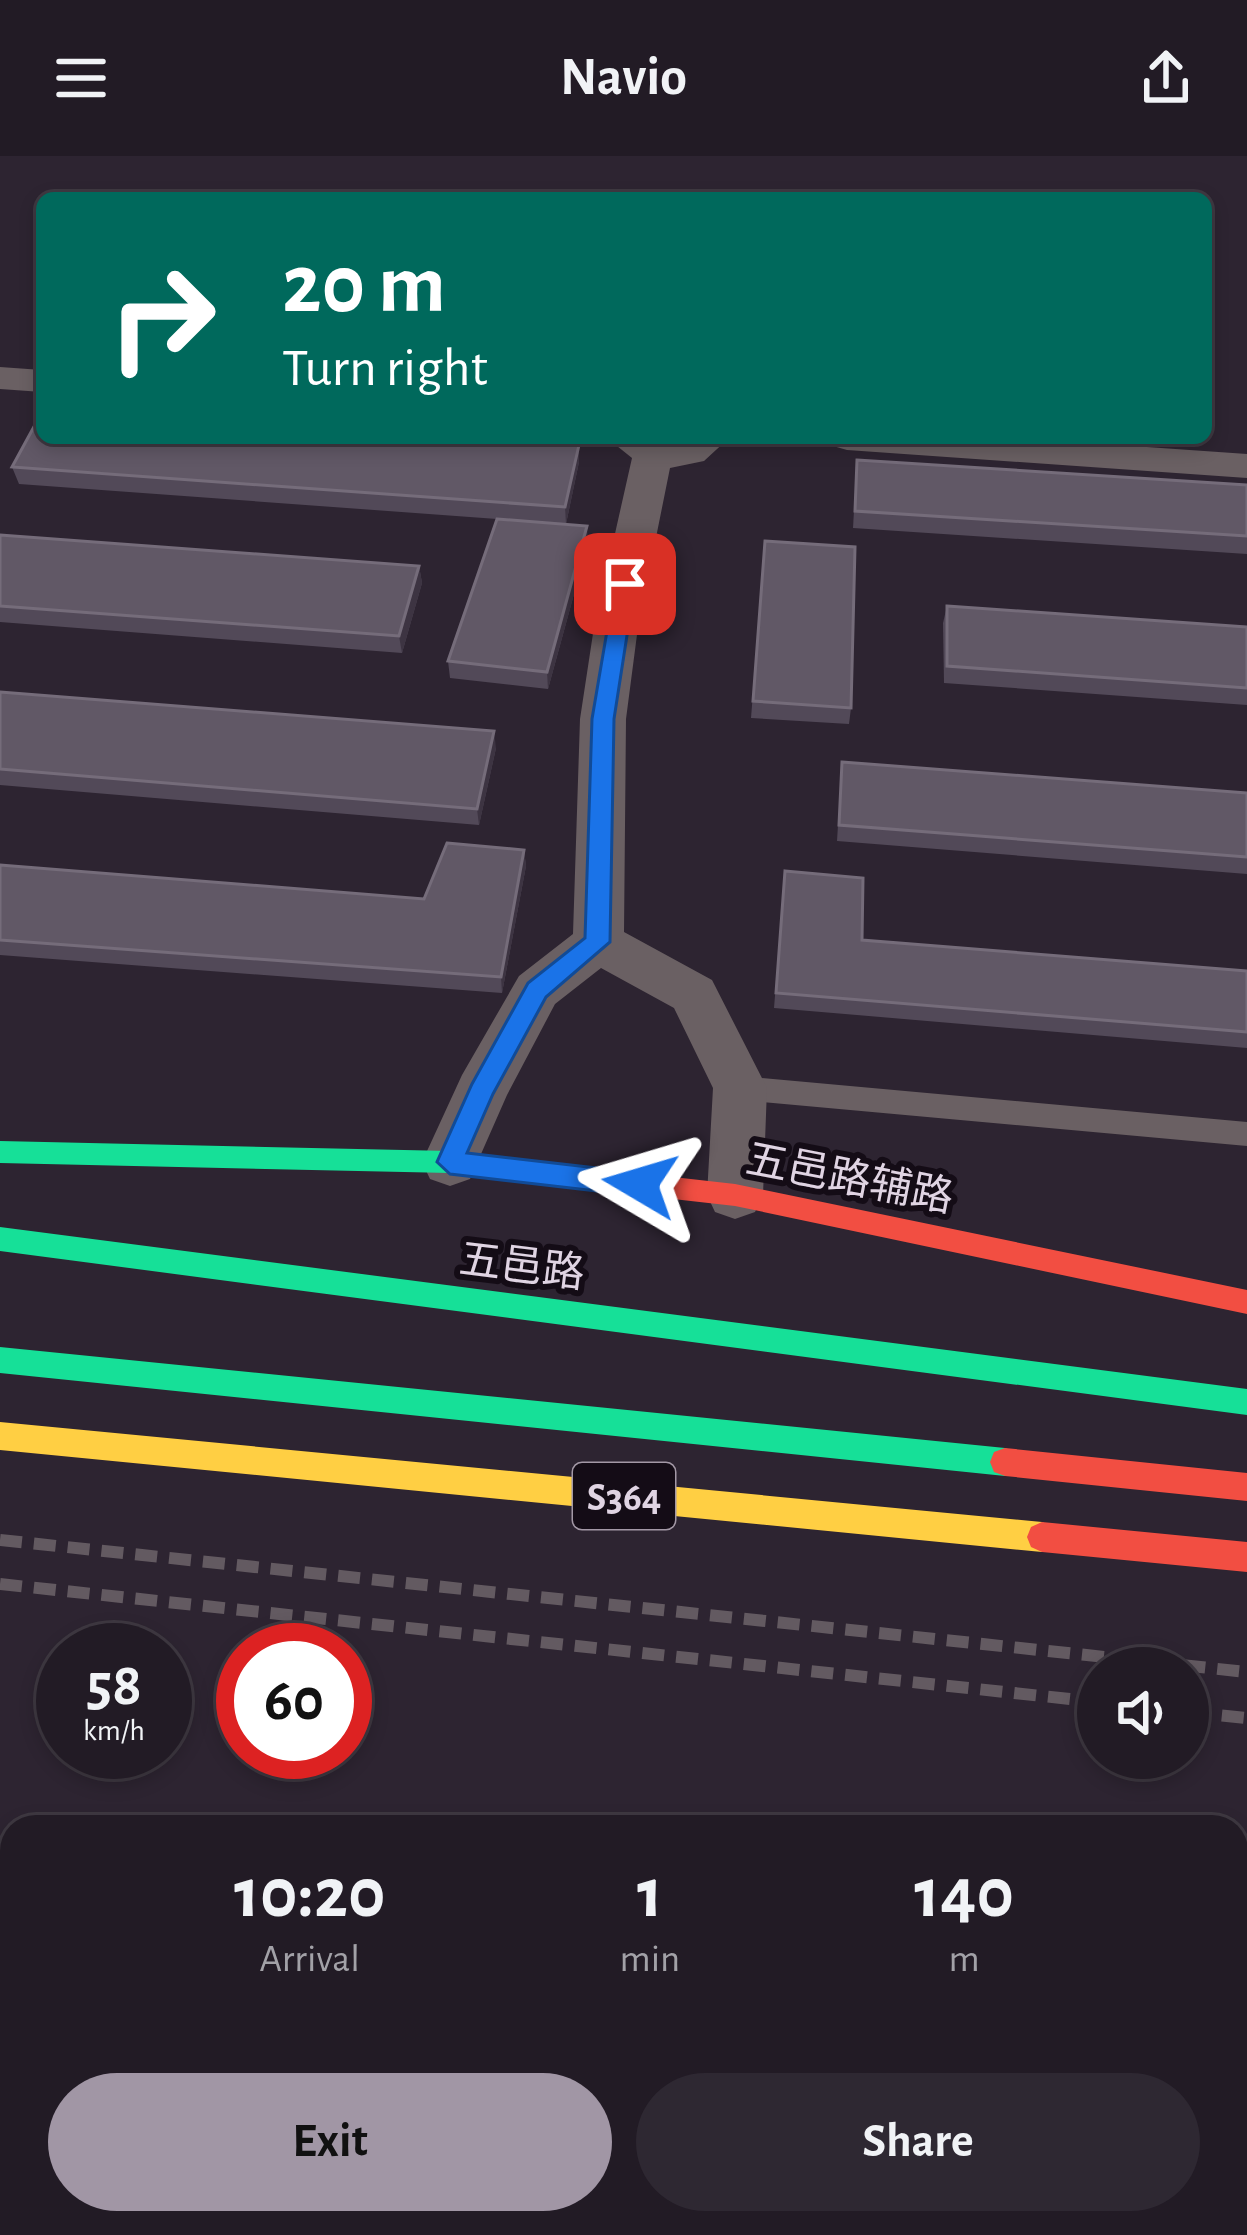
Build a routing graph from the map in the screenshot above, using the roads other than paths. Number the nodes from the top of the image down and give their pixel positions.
1 (0, 378) edge
2 (36, 381) edge
3 (700, 444) edge
4 (933, 444) edge
5 (639, 447) edge
6 (1247, 466) edge
7 (598, 942) junction
8 (740, 1088) junction
9 (1247, 1134) edge
10 (0, 1152) edge
11 (450, 1162) junction
12 (735, 1195) junction
13 (0, 1239) edge
14 (1247, 1302) edge
15 (0, 1360) edge
16 (1247, 1402) edge
17 (0, 1436) edge
18 (1247, 1487) edge
19 (1247, 1557) edge

1 - 2 street
3 - 5 street
4 - 6 street
5 - 7 street
7 - 8 street
7 - 11 street
8 - 9 lane
8 - 12 street
10 - 11 main road, 五邑路辅路
11 - 12 main road, 五邑路辅路
12 - 14 main road, 五邑路辅路
13 - 16 main road, 五邑路
15 - 18 main road
17 - 19 main road, S364

